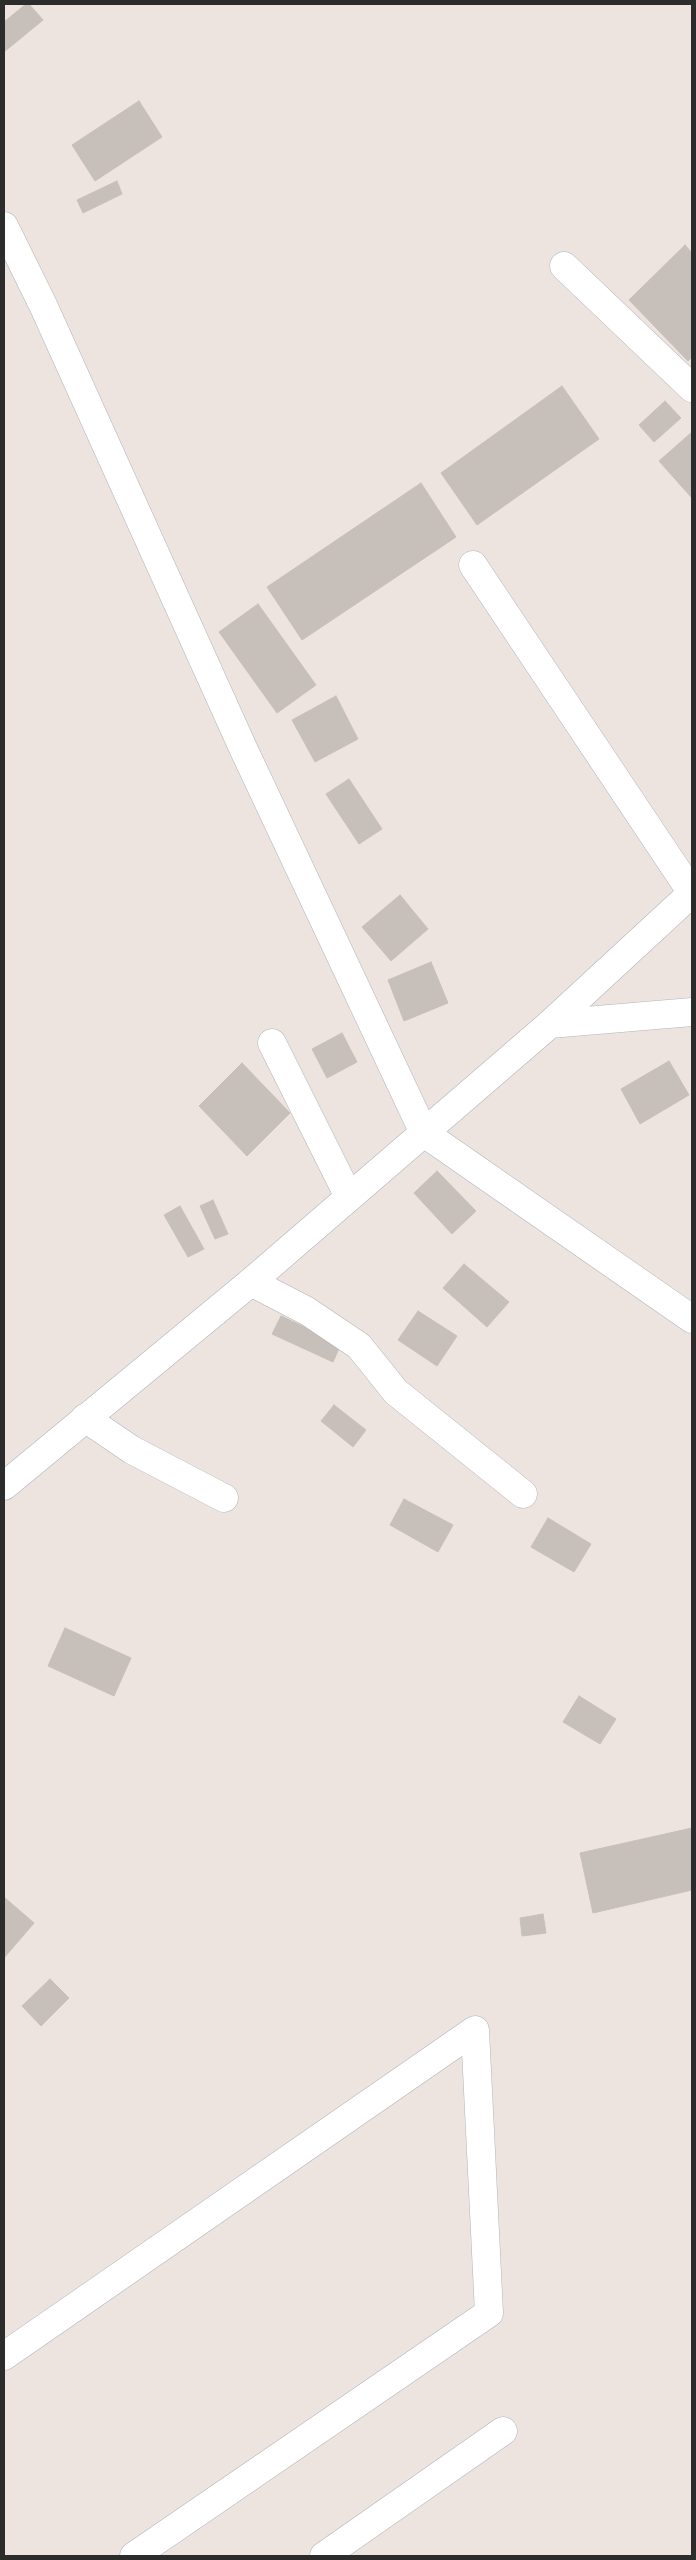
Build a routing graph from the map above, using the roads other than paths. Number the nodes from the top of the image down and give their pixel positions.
1 (4, 227) edge
2 (564, 266) dead end
3 (692, 388) edge
4 (473, 565) dead end
5 (692, 893) edge
6 (692, 1012) edge
7 (550, 1024) junction
8 (272, 1043) dead end
9 (424, 1133) junction
10 (349, 1197) junction
11 (251, 1282) junction
12 (692, 1319) edge
13 (85, 1418) junction
14 (4, 1486) edge
15 (523, 1494) dead end
16 (224, 1498) dead end
17 (4, 2356) edge
18 (504, 2431) dead end
19 (134, 2556) edge
20 (324, 2556) edge

1 - 9 street
2 - 3 street
4 - 5 street
5 - 7 street
6 - 7 street
7 - 9 street
8 - 10 street
9 - 10 street
9 - 12 street
10 - 11 street
11 - 13 street
11 - 15 street
13 - 14 street
13 - 16 street
17 - 19 street
18 - 20 street

